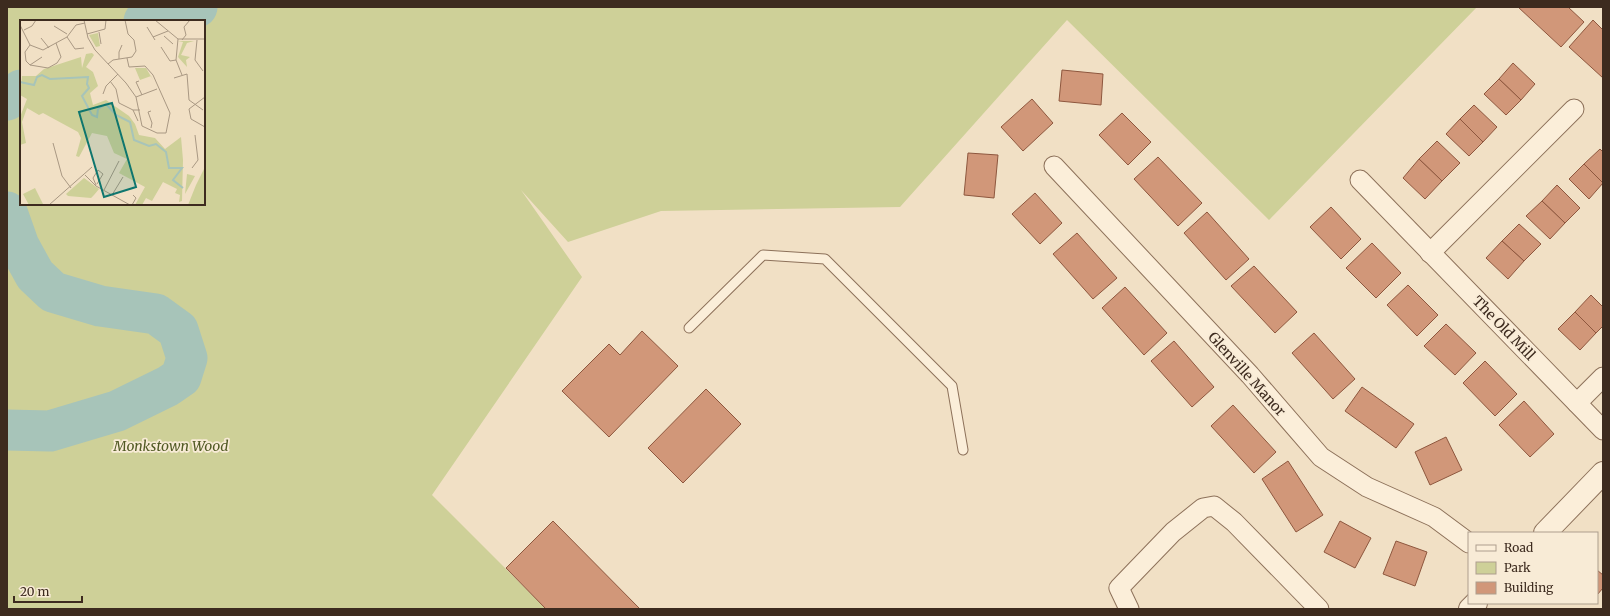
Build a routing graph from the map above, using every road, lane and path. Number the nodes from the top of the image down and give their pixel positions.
1 (1574, 109) dead end
2 (1054, 166) dead end
3 (1360, 180) dead end
4 (1430, 252) junction
5 (689, 328) dead end
6 (1603, 377) edge
7 (1577, 403) junction
8 (1603, 430) edge
9 (963, 450) dead end
10 (1603, 474) edge
11 (1546, 532) edge
12 (1468, 542) edge
13 (1129, 609) edge
14 (1320, 609) edge

1 - 4 street
2 - 12 street, Glenville Manor
3 - 4 street, The Old Mill
4 - 7 street, The Old Mill
5 - 9 lane
6 - 7 street
7 - 8 street, The Old Mill
10 - 11 street
13 - 14 street

